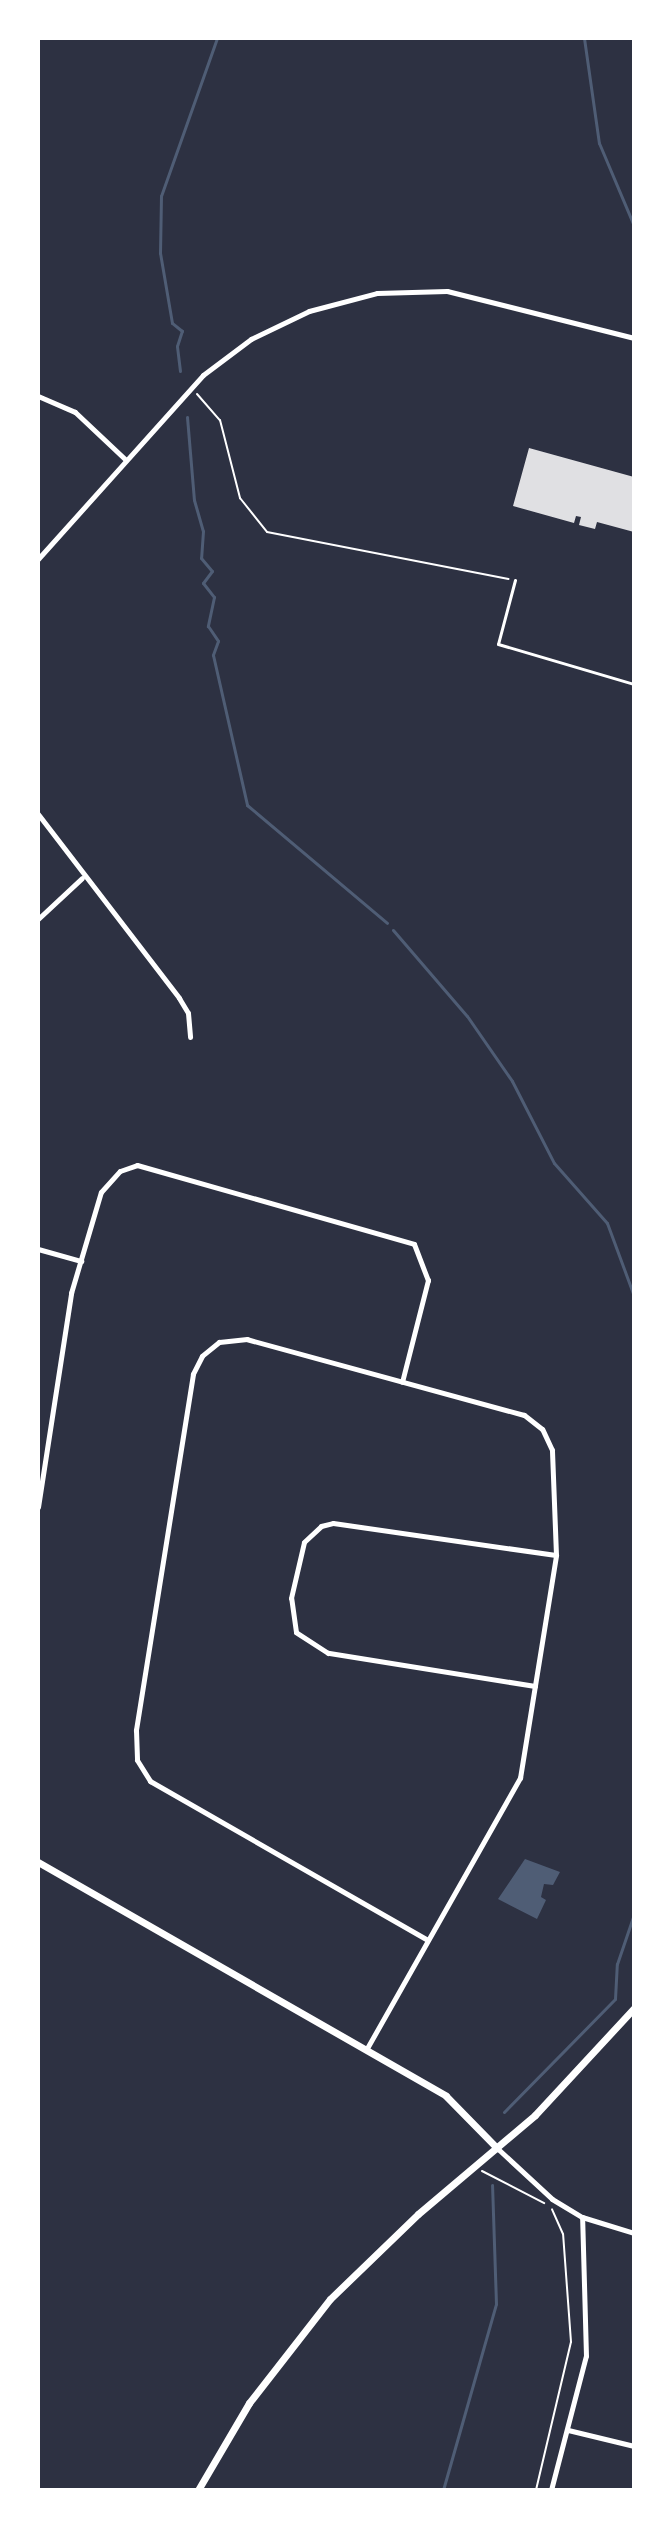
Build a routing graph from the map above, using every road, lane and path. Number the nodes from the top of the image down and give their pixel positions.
1 (634, 338) edge
2 (190, 389) junction
3 (38, 396) edge
4 (126, 460) junction
5 (38, 559) edge
6 (515, 580) joint
7 (634, 684) edge
8 (38, 814) edge
9 (82, 878) junction
10 (38, 919) edge
11 (190, 1037) dead end
12 (38, 1249) edge
13 (81, 1261) junction
14 (402, 1382) junction
15 (38, 1507) edge
16 (556, 1555) junction
17 (535, 1686) junction
18 (38, 1862) edge
19 (428, 1940) junction
20 (634, 2008) edge
21 (365, 2051) junction
22 (497, 2148) junction
23 (476, 2165) junction
24 (582, 2217) junction
25 (634, 2233) edge
26 (568, 2430) junction
27 (634, 2446) edge
28 (198, 2490) edge
29 (536, 2490) edge
30 (551, 2490) edge

1 - 2 street
2 - 4 street
2 - 6 path
3 - 4 street
4 - 5 street
6 - 7 lane
8 - 9 street
9 - 10 street
9 - 11 street
12 - 13 street
13 - 14 street
13 - 15 street
14 - 16 street
14 - 19 street
16 - 17 street
16 - 17 street
17 - 19 street
18 - 21 street
19 - 21 street
20 - 22 street
21 - 22 street
22 - 23 street
22 - 24 street
23 - 28 street
23 - 29 path
24 - 25 street
24 - 26 street
26 - 27 street
26 - 30 street

